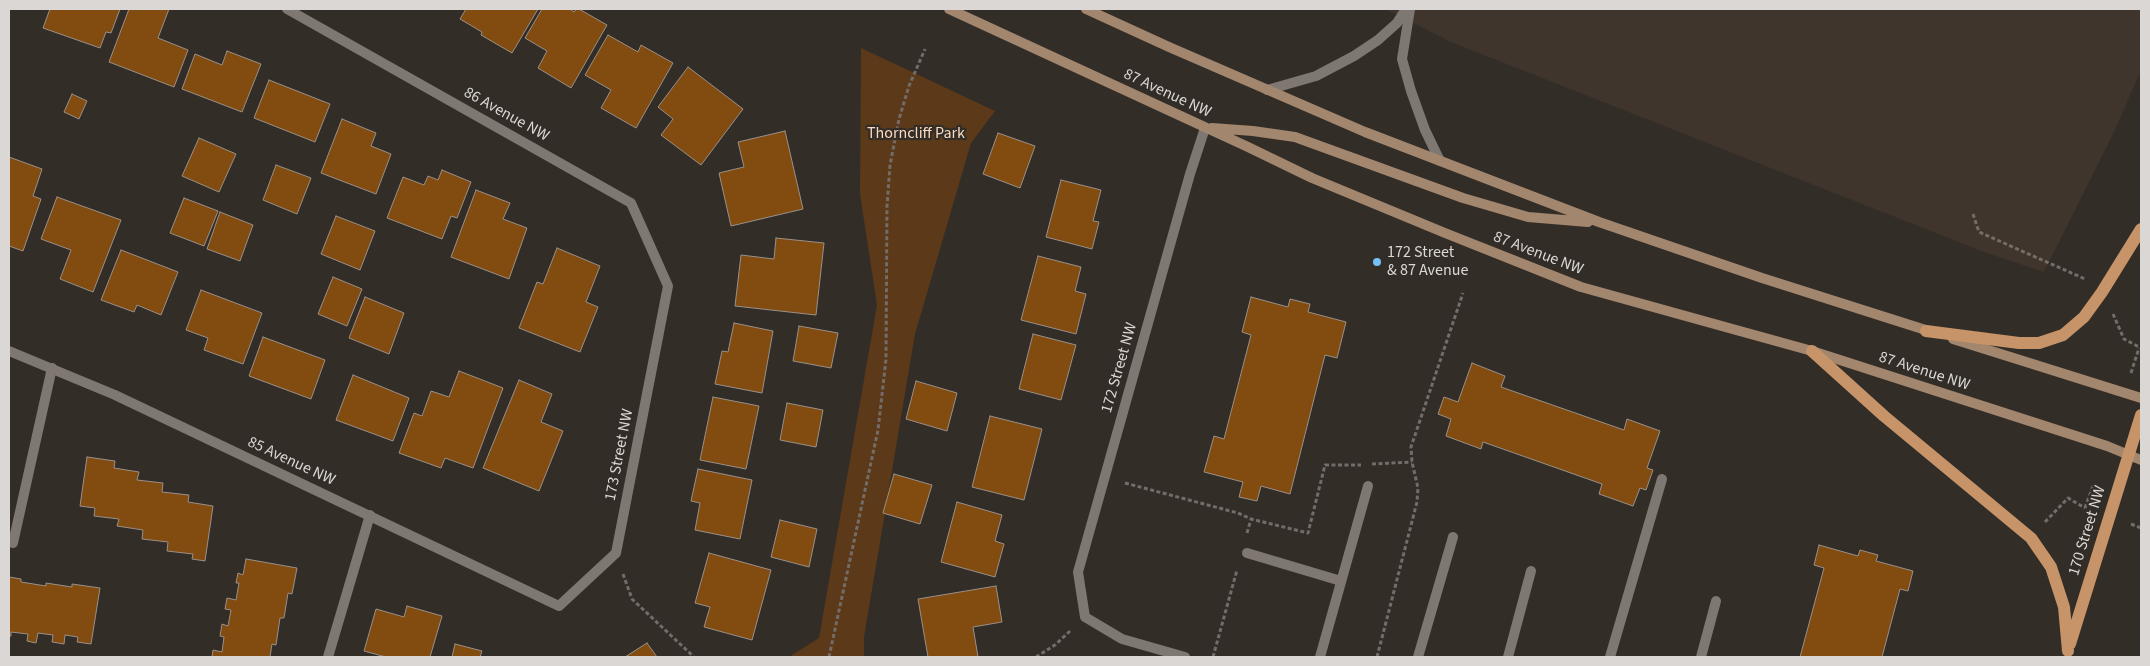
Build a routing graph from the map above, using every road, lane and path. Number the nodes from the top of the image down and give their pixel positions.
1 (287, 9) edge
2 (949, 9) edge
3 (1086, 9) edge
4 (1406, 9) edge
5 (1410, 9) edge
6 (926, 49) dead end
7 (1267, 90) junction
8 (1205, 128) junction
9 (1440, 161) junction
10 (1972, 214) dead end
11 (1599, 222) junction
12 (2141, 228) edge
13 (668, 286) joint
14 (1463, 292) dead end
15 (2102, 292) junction
16 (1926, 331) junction
17 (2141, 348) edge
18 (9, 351) edge
19 (1812, 351) junction
20 (52, 368) junction
21 (2141, 398) edge
22 (2141, 415) edge
23 (2129, 454) junction
24 (2141, 460) edge
25 (1412, 462) junction
26 (1105, 478) junction
27 (1662, 479) dead end
28 (1368, 486) dead end
29 (370, 515) junction
30 (2109, 517) junction
31 (1251, 519) junction
32 (2141, 528) edge
33 (1454, 537) dead end
34 (1246, 538) dead end
35 (2031, 538) junction
36 (13, 544) dead end
37 (616, 553) junction
38 (1247, 553) dead end
39 (1238, 565) dead end
40 (1531, 572) dead end
41 (1341, 581) junction
42 (1716, 601) dead end
43 (1085, 617) junction
44 (2067, 654) edge
45 (328, 657) edge
46 (694, 657) edge
47 (829, 657) edge
48 (1036, 657) edge
49 (1184, 657) edge
50 (1212, 657) edge
51 (1320, 657) edge
52 (1377, 657) edge
53 (1418, 657) edge
54 (1508, 657) edge
55 (1610, 657) edge
56 (1701, 657) edge

1 - 13 street, 86 Avenue NW
2 - 8 main road, 87 Avenue NW
3 - 7 main road
4 - 7 street
5 - 9 street
6 - 47 path
7 - 9 main road
8 - 11 main road
8 - 19 main road, 87 Avenue NW
8 - 26 street, 172 Street NW
9 - 11 main road
10 - 15 path
11 - 16 main road
12 - 15 main road
13 - 37 street, 173 Street NW
14 - 25 path
15 - 16 main road
15 - 17 path
16 - 21 main road
18 - 20 street, 85 Avenue NW
19 - 23 main road, 87 Avenue NW
19 - 35 main road
20 - 29 street, 85 Avenue NW
20 - 36 street
22 - 23 main road, 170 Street NW
23 - 24 main road, 87 Avenue NW
23 - 30 main road, 170 Street NW
25 - 31 path
25 - 52 path
26 - 31 path
26 - 43 street, 172 Street NW
27 - 55 street
28 - 41 street
29 - 37 street, 85 Avenue NW
29 - 45 street
30 - 32 path
30 - 35 path
30 - 44 main road, 170 Street NW
31 - 34 path
33 - 53 street
35 - 44 main road
37 - 46 path
38 - 41 street
39 - 50 path
40 - 54 street
41 - 51 street
42 - 56 street
43 - 48 path
43 - 49 street

